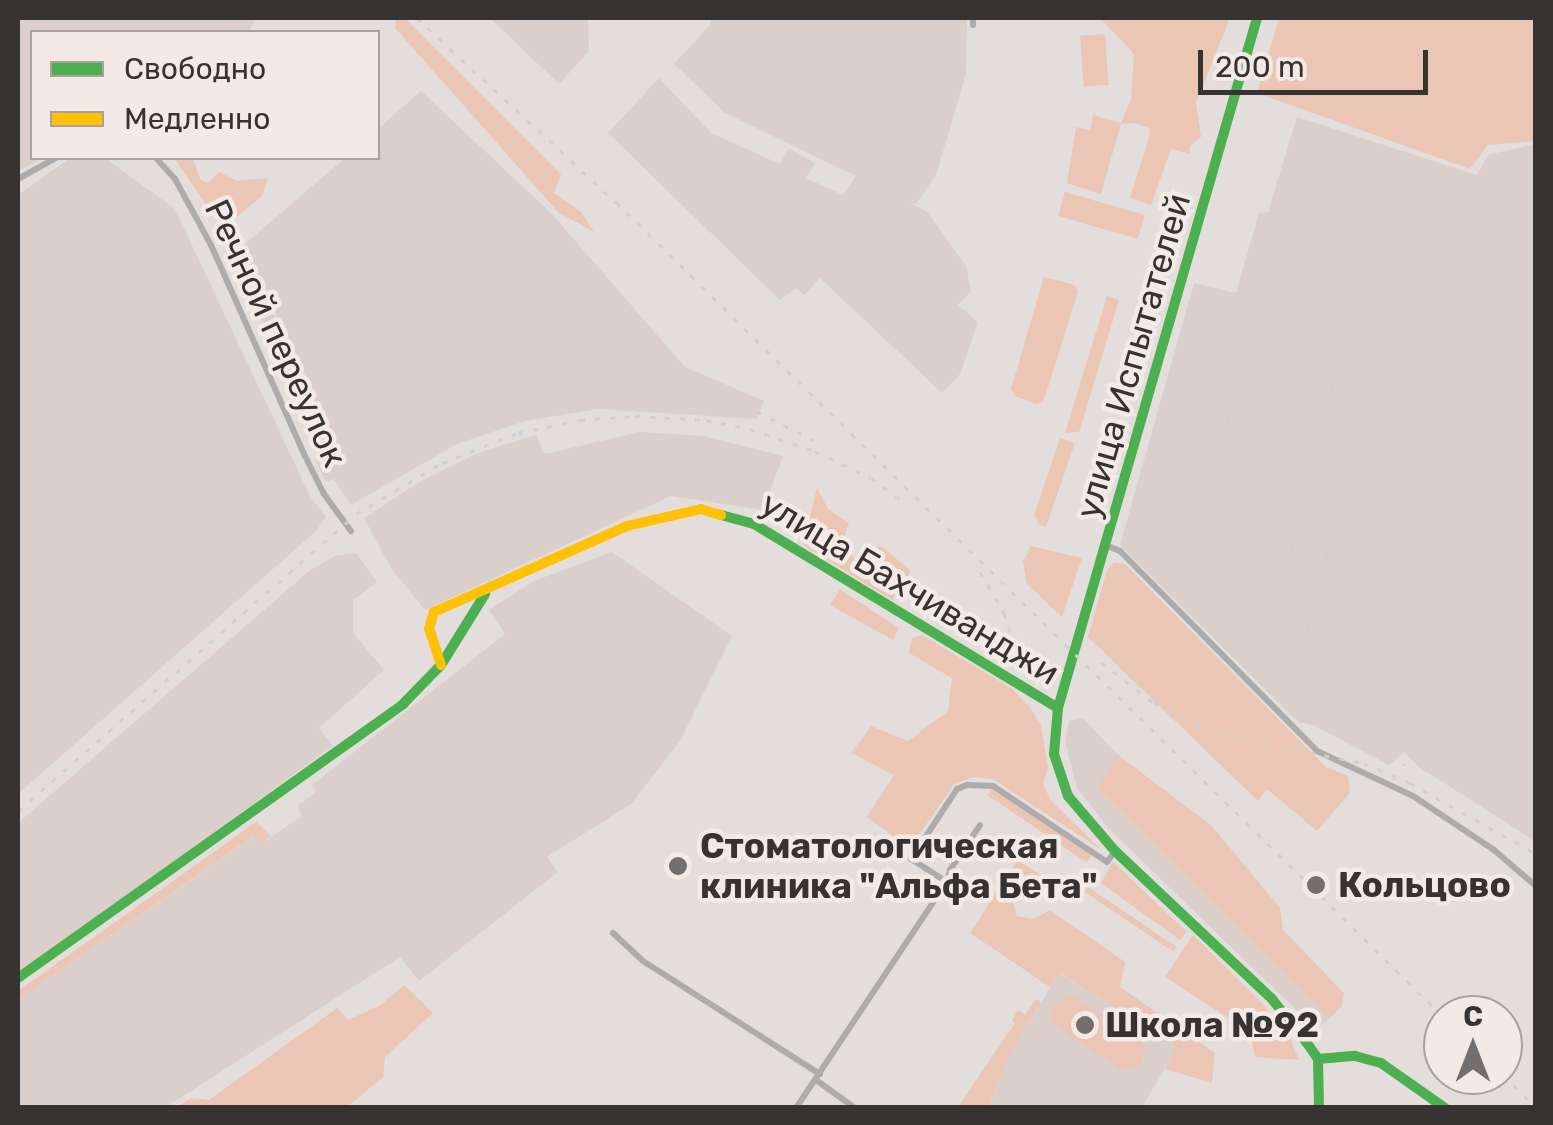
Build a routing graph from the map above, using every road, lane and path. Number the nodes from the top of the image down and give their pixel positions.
1 (1257, 18) edge
2 (52, 160) edge
3 (158, 160) edge
4 (18, 179) edge
5 (351, 530) dead end
6 (1108, 546) junction
7 (487, 592) junction
8 (447, 608) junction
9 (462, 630) junction
10 (454, 642) junction
11 (436, 643) junction
12 (441, 665) junction
13 (1058, 708) junction
14 (980, 824) dead end
15 (1115, 851) junction
16 (947, 882) junction
17 (1536, 886) edge
18 (613, 933) dead end
19 (18, 978) edge
20 (1318, 1059) junction
21 (818, 1077) junction
22 (796, 1108) edge
23 (855, 1108) edge
24 (1319, 1108) edge
25 (1445, 1108) edge

1 - 6 main road, улица Испытателей
2 - 4 street
3 - 5 street, Речной переулок
6 - 13 main road, улица Испытателей
6 - 17 street
7 - 8 main road, улица Бахчиванджи
7 - 9 main road
7 - 13 main road, улица Бахчиванджи
8 - 9 main road
8 - 11 main road
9 - 10 main road
10 - 11 main road
10 - 12 main road
11 - 12 main road
12 - 19 main road
13 - 15 main road, улица Бахчиванджи
14 - 16 street
15 - 16 street
15 - 20 main road, улица Бахчиванджи
16 - 21 street
18 - 21 street
20 - 24 main road
20 - 25 main road
21 - 22 street
21 - 23 street

